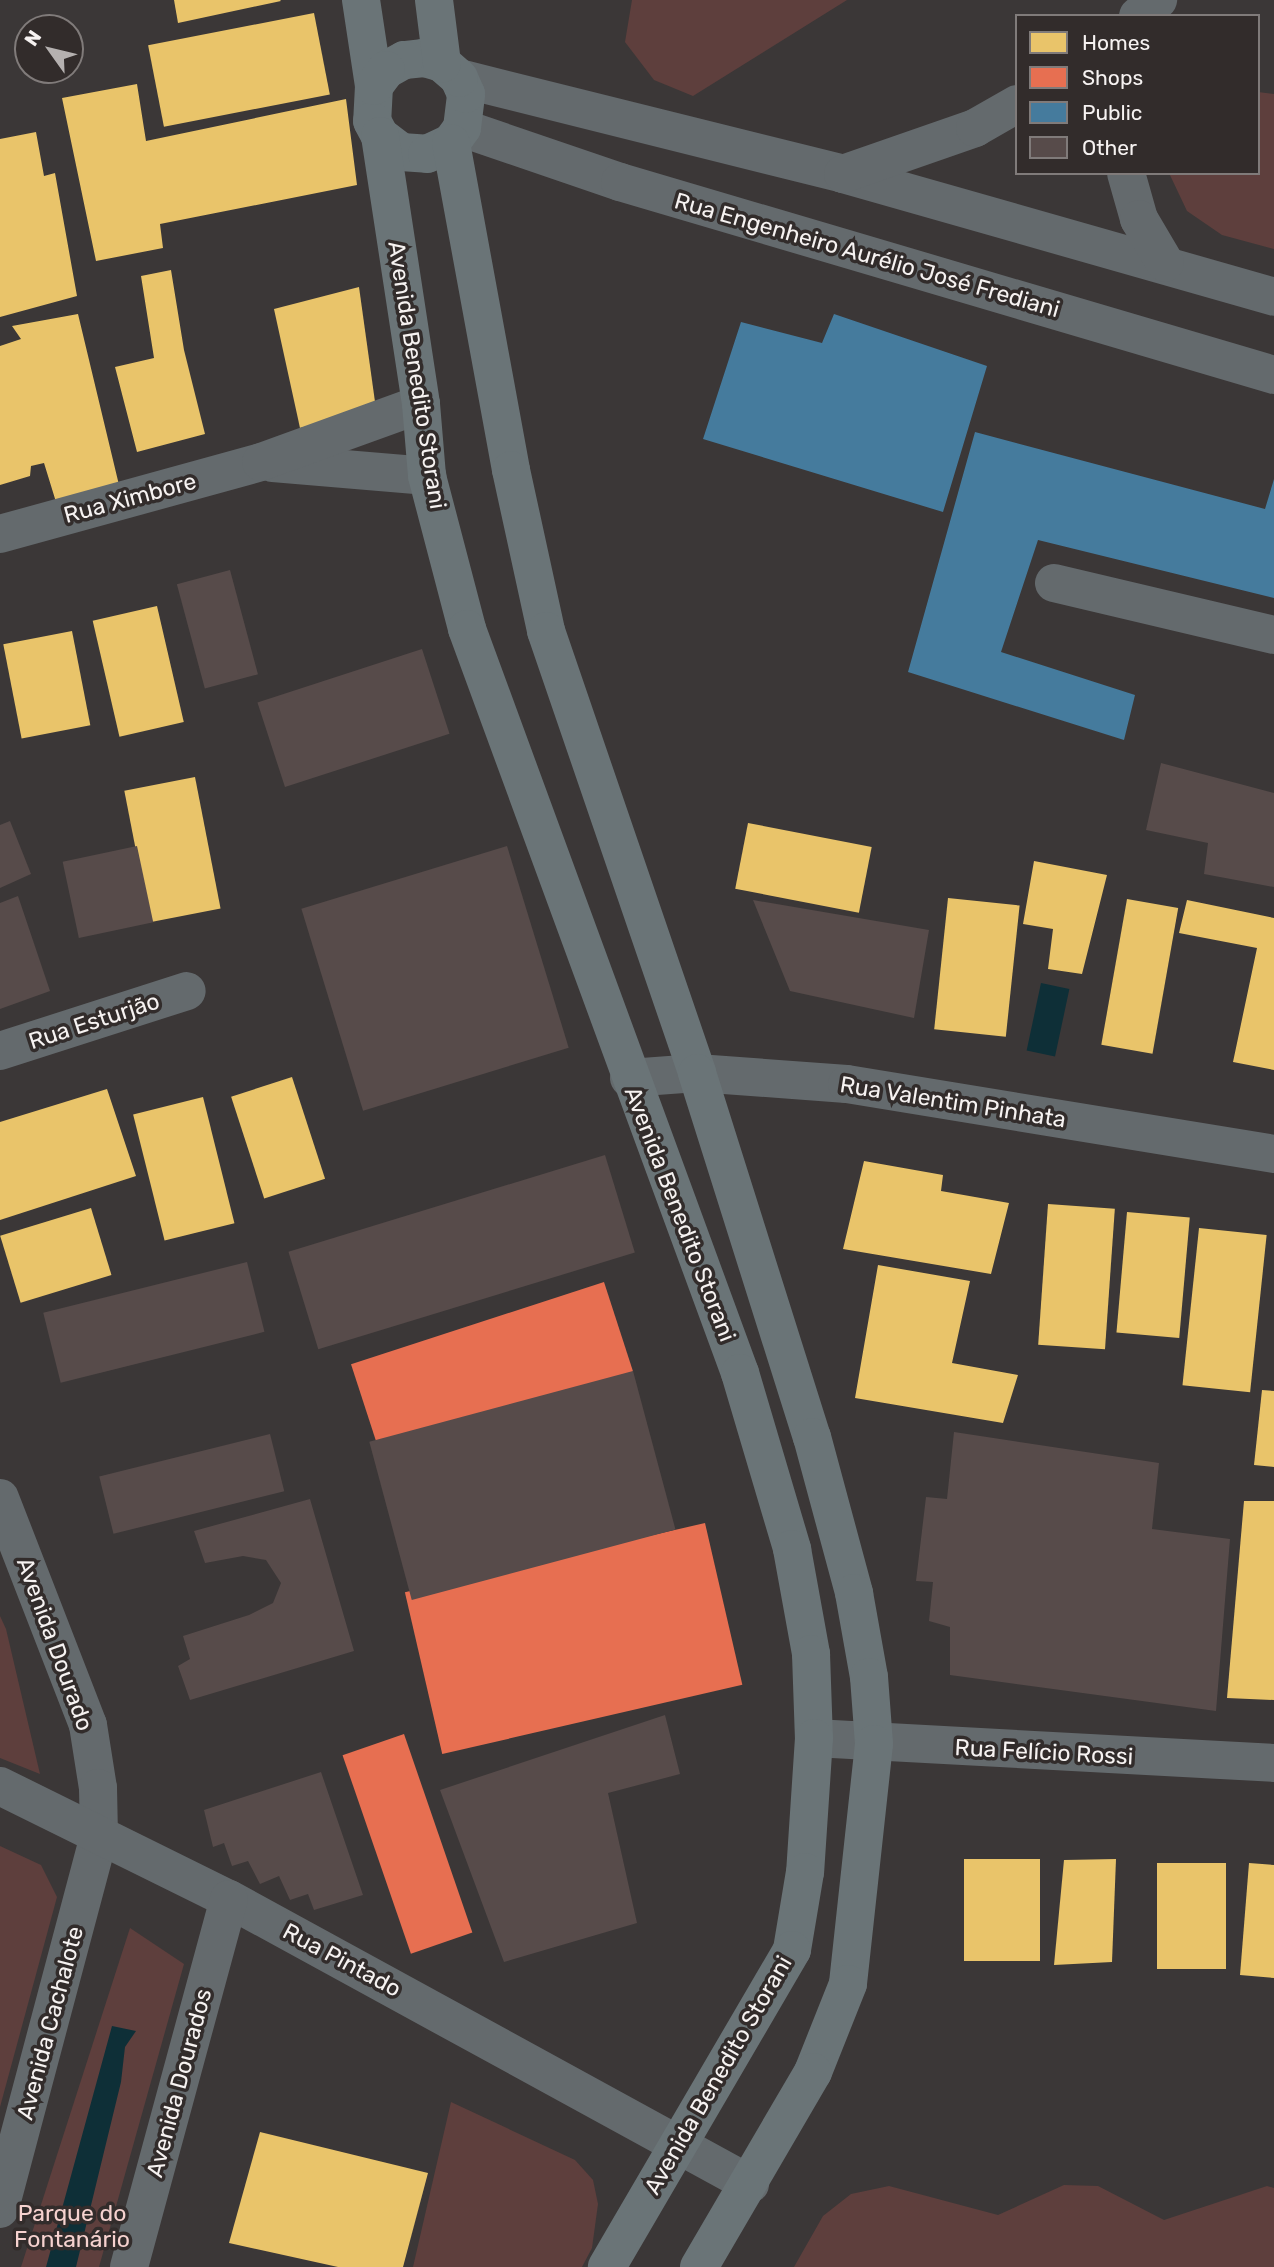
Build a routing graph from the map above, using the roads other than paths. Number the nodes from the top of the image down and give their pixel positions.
1 (361, 0) edge
2 (434, 0) edge
3 (1157, 0) edge
4 (1140, 14) edge
5 (451, 71) junction
6 (374, 86) junction
7 (1015, 105) edge
8 (456, 135) junction
9 (380, 136) junction
10 (843, 173) junction
11 (1127, 175) edge
12 (1165, 263) junction
13 (1274, 297) edge
14 (1274, 375) edge
15 (421, 404) junction
16 (261, 462) junction
17 (427, 476) junction
18 (0, 534) edge
19 (1054, 583) dead end
20 (1274, 635) edge
21 (187, 991) dead end
22 (0, 1051) edge
23 (697, 1073) junction
24 (629, 1078) junction
25 (1274, 1154) edge
26 (0, 1498) edge
27 (814, 1738) junction
28 (874, 1744) junction
29 (1274, 1763) edge
30 (0, 1786) edge
31 (99, 1836) junction
32 (229, 1899) junction
33 (679, 2142) junction
34 (750, 2185) junction
35 (0, 2210) edge
36 (129, 2267) edge
37 (607, 2267) edge
38 (699, 2267) edge

1 - 6 main road
2 - 5 main road
3 - 4 street
5 - 6 main road
5 - 8 main road
5 - 10 street
6 - 9 main road
7 - 10 street
8 - 9 main road
8 - 14 street, Rua Engenheiro Aurélio José Frediani
8 - 23 main road
9 - 15 main road, Avenida Benedito Storani
10 - 12 street
11 - 12 street
12 - 13 street
15 - 16 street, Rua Ximbore
15 - 17 main road, Avenida Benedito Storani
16 - 17 street, Rua Ximbore
16 - 18 street, Rua Ximbore
17 - 24 main road, Avenida Benedito Storani
19 - 20 street
21 - 22 street, Rua Esturjão
23 - 24 street, Rua Valentim Pinhata
23 - 25 street, Rua Valentim Pinhata
23 - 28 main road
24 - 27 main road, Avenida Benedito Storani
26 - 31 street, Avenida Dourado
27 - 28 street, Rua Felício Rossi
27 - 33 main road, Avenida Benedito Storani
28 - 29 street, Rua Felício Rossi
28 - 34 main road
30 - 31 street, Rua Pintado
31 - 32 street, Rua Pintado
31 - 35 street, Avenida Cachalote
32 - 33 street, Rua Pintado
32 - 36 street, Avenida Dourados
33 - 34 street, Rua Pintado
33 - 37 main road, Avenida Benedito Storani
34 - 38 main road

